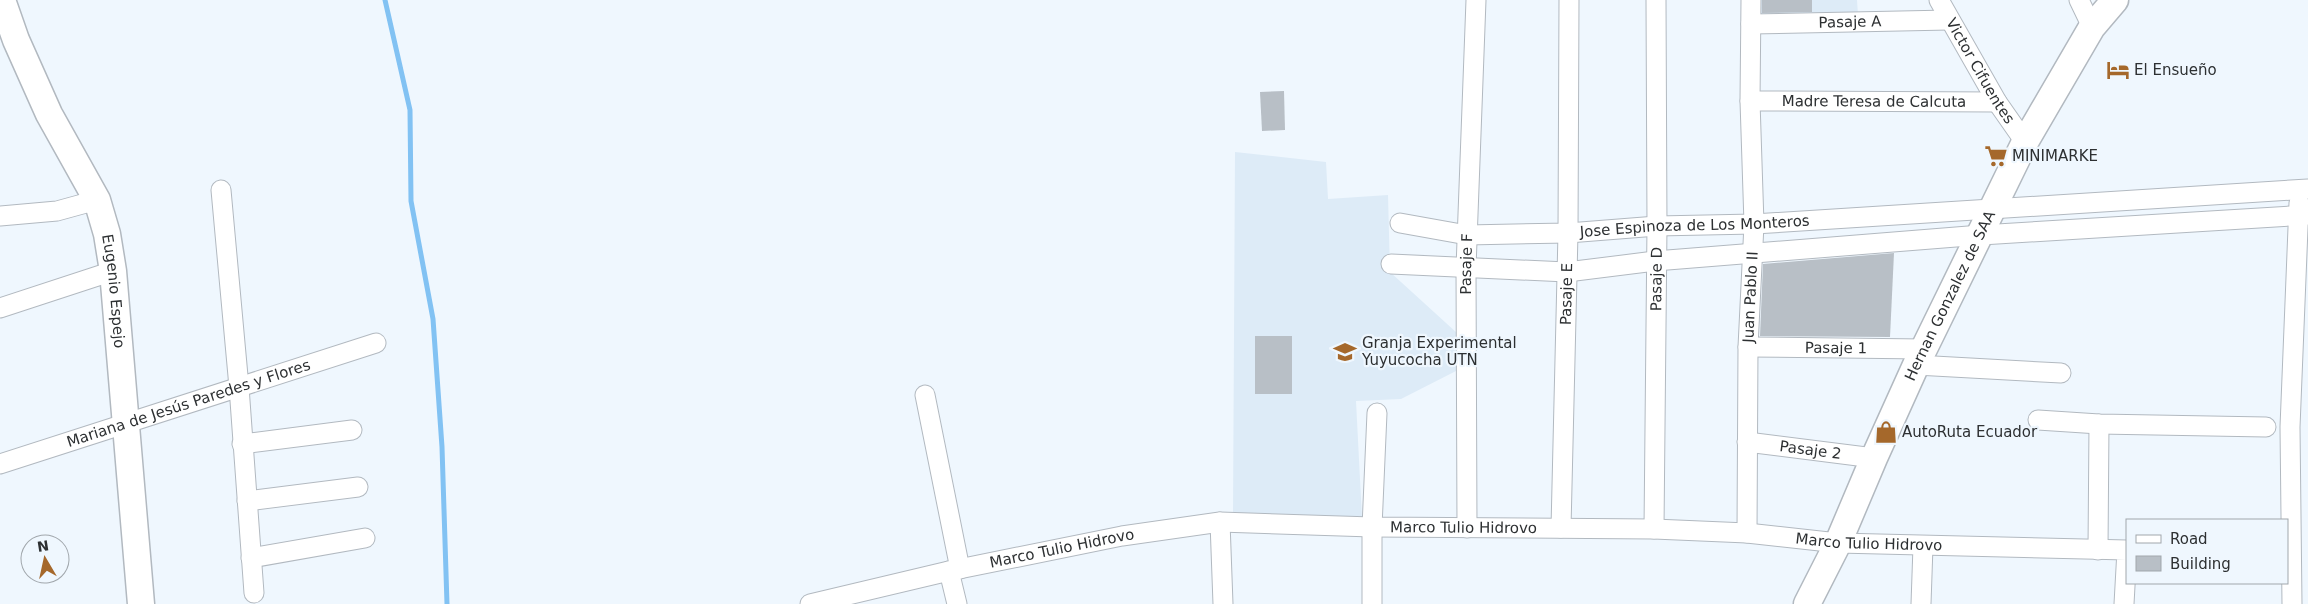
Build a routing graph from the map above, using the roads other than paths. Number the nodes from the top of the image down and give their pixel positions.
1 (2, 0) edge
2 (1476, 0) edge
3 (1569, 0) edge
4 (1656, 0) edge
5 (1751, 0) edge
6 (1939, 0) edge
7 (2079, 0) edge
8 (2116, 0) edge
9 (1949, 20) junction
10 (1751, 24) junction
11 (2092, 27) junction
12 (8, 42) edge
13 (1750, 101) junction
14 (1996, 102) junction
15 (2025, 142) junction
16 (2305, 189) edge
17 (221, 190) dead end
18 (97, 200) junction
19 (1992, 208) junction
20 (2303, 215) edge
21 (0, 216) edge
22 (1400, 223) dead end
23 (1754, 224) junction
24 (1657, 226) junction
25 (1568, 234) junction
26 (1467, 235) junction
27 (1981, 235) junction
28 (1752, 254) junction
29 (1655, 261) junction
30 (1391, 264) dead end
31 (1466, 268) junction
32 (113, 271) junction
33 (1567, 272) junction
34 (0, 308) edge
35 (376, 343) dead end
36 (1748, 347) junction
37 (1920, 357) junction
38 (2061, 373) dead end
39 (239, 387) junction
40 (925, 395) dead end
41 (1377, 413) dead end
42 (2038, 420) dead end
43 (126, 423) junction
44 (2099, 424) junction
45 (2266, 427) dead end
46 (352, 430) dead end
47 (1747, 442) junction
48 (242, 444) junction
49 (1874, 458) junction
50 (0, 464) edge
51 (358, 487) dead end
52 (247, 501) junction
53 (1220, 522) junction
54 (1372, 527) junction
55 (1467, 528) junction
56 (1561, 528) junction
57 (1654, 529) junction
58 (1747, 533) junction
59 (365, 538) dead end
60 (1838, 542) junction
61 (1923, 546) junction
62 (2098, 550) junction
63 (2126, 550) edge
64 (2296, 553) edge
65 (251, 558) junction
66 (2126, 568) edge
67 (955, 570) junction
68 (254, 593) dead end
69 (817, 603) edge
70 (141, 604) edge
71 (957, 604) edge
72 (1223, 604) edge
73 (1372, 604) edge
74 (1807, 604) edge
75 (1921, 604) edge
76 (2124, 604) edge
77 (2292, 604) edge

1 - 12 street, Eugenio Espejo
2 - 26 street, Pasaje F
3 - 25 street, Pasaje E
4 - 24 street, Pasaje D
5 - 10 street, Juan Pablo II
6 - 9 street, Victor Cifuentes
7 - 11 street
8 - 11 street, Hernan Gonzalez de SAA
9 - 10 street, Pasaje A
9 - 14 street, Victor Cifuentes
10 - 13 street, Juan Pablo II
11 - 15 street, Hernan Gonzalez de SAA
12 - 18 street, Eugenio Espejo
13 - 14 street, Madre Teresa de Calcuta
13 - 23 street, Juan Pablo II
14 - 15 street, Victor Cifuentes
15 - 19 street, Hernan Gonzalez de SAA
16 - 19 street, Jose Espinoza de Los Monteros
16 - 20 street
17 - 39 street
18 - 21 street
18 - 32 street, Eugenio Espejo
19 - 23 street, Jose Espinoza de Los Monteros
19 - 27 street, Hernan Gonzalez de SAA
20 - 27 street, Jose Espinoza de Los Monteros
20 - 64 street
22 - 26 street, Jose Espinoza de Los Monteros
23 - 24 street, Jose Espinoza de Los Monteros
23 - 28 street, Juan Pablo II
24 - 25 street, Jose Espinoza de Los Monteros
24 - 29 street, Pasaje D
25 - 26 street, Jose Espinoza de Los Monteros
25 - 33 street, Pasaje E
26 - 31 street, Pasaje F
27 - 28 street, Jose Espinoza de Los Monteros
27 - 37 street, Hernan Gonzalez de SAA
28 - 29 street, Jose Espinoza de Los Monteros
28 - 36 street, Juan Pablo II
29 - 33 street, Jose Espinoza de Los Monteros
29 - 57 street, Pasaje D
30 - 31 street, Jose Espinoza de Los Monteros
31 - 33 street, Jose Espinoza de Los Monteros
31 - 55 street, Pasaje F
32 - 34 street
32 - 43 street, Eugenio Espejo
33 - 56 street, Pasaje E
35 - 39 street, Mariana de Jesús Paredes y Flores
36 - 37 street, Pasaje 1
36 - 47 street, Juan Pablo II
37 - 38 street, Pasaje 1
37 - 49 street, Hernan Gonzalez de SAA
39 - 43 street, Mariana de Jesús Paredes y Flores
39 - 48 street
40 - 67 street
41 - 54 street
42 - 44 street
43 - 50 street, Mariana de Jesús Paredes y Flores
43 - 70 street, Eugenio Espejo
44 - 45 street
44 - 62 street
46 - 48 street
47 - 49 street, Pasaje 2
47 - 58 street, Juan Pablo II
48 - 52 street
49 - 60 street, Hernan Gonzalez de SAA
51 - 52 street
52 - 65 street
53 - 54 street, Marco Tulio Hidrovo
53 - 67 street, Marco Tulio Hidrovo
53 - 72 street
54 - 55 street, Marco Tulio Hidrovo
54 - 73 street
55 - 56 street, Marco Tulio Hidrovo
56 - 57 street, Marco Tulio Hidrovo
57 - 58 street, Marco Tulio Hidrovo
58 - 60 street, Marco Tulio Hidrovo
59 - 65 street
60 - 61 street, Marco Tulio Hidrovo
60 - 74 street, Hernan Gonzalez de SAA
61 - 62 street, Marco Tulio Hidrovo
61 - 75 street
62 - 63 street, Marco Tulio Hidrovo
64 - 77 street
65 - 68 street
66 - 76 street
67 - 69 street, Marco Tulio Hidrovo
67 - 71 street

